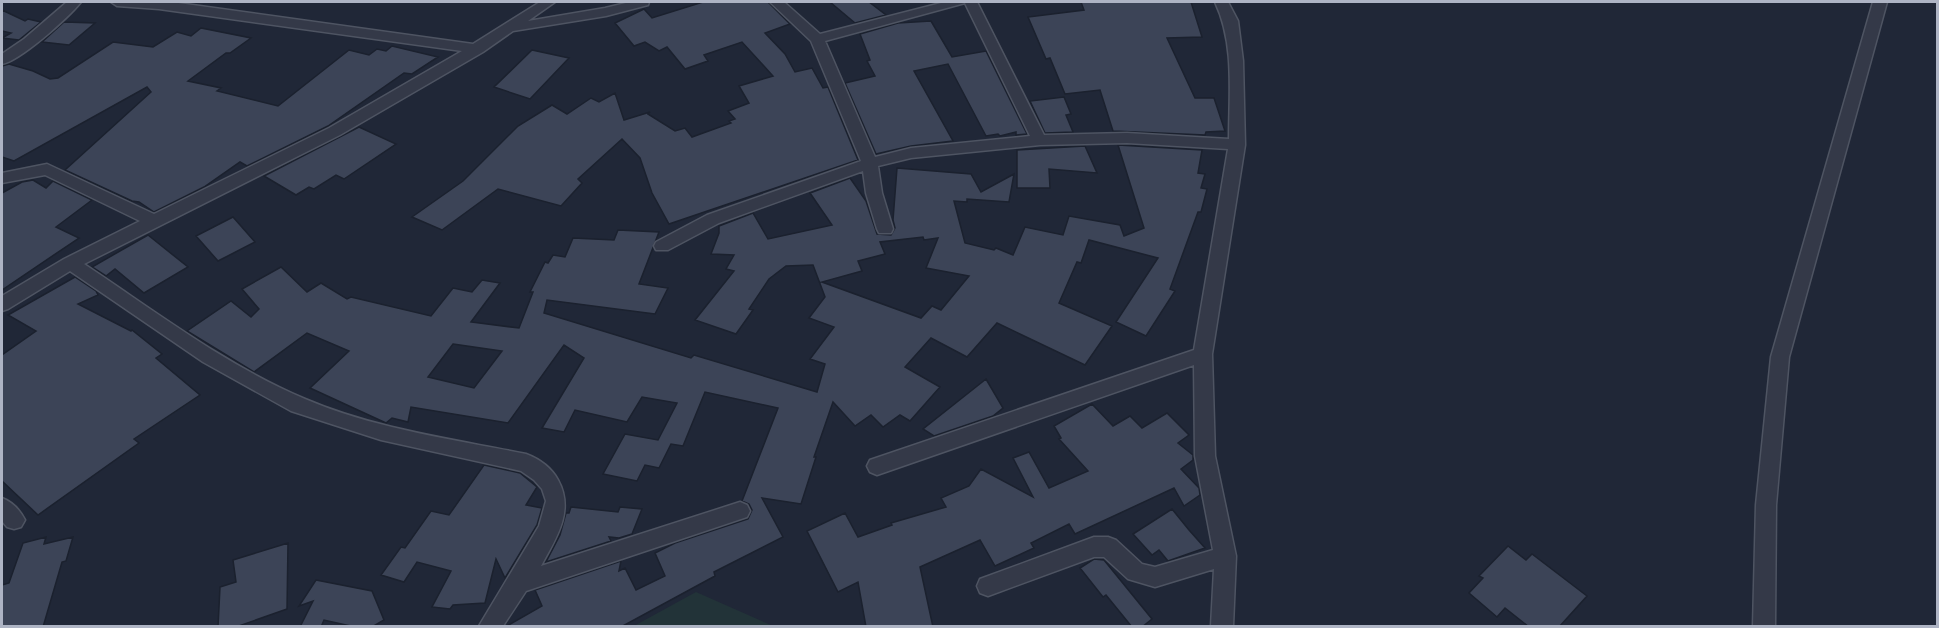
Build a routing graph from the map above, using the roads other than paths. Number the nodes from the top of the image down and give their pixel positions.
1 (74, 2) edge
2 (117, 2) edge
3 (548, 2) edge
4 (643, 2) edge
5 (777, 2) edge
6 (958, 2) edge
7 (971, 2) edge
8 (1222, 2) edge
9 (1880, 2) edge
10 (162, 3) edge
11 (507, 28) junction
12 (817, 39) junction
13 (478, 49) junction
14 (2, 60) edge
15 (1040, 140) junction
16 (1238, 145) junction
17 (870, 163) junction
18 (2, 178) edge
19 (153, 220) junction
20 (885, 230) dead end
21 (662, 246) dead end
22 (70, 263) junction
23 (2, 304) edge
24 (1203, 354) junction
25 (877, 466) dead end
26 (740, 511) dead end
27 (1225, 556) junction
28 (519, 583) junction
29 (988, 586) dead end
30 (490, 627) edge
31 (1222, 627) edge
32 (1764, 627) edge

1 - 14 street
2 - 10 street
3 - 11 street
4 - 11 street
5 - 12 street
6 - 12 street
7 - 15 street
8 - 16 street
9 - 32 street
10 - 13 street
11 - 13 street
12 - 17 street
13 - 19 street
15 - 16 street
15 - 17 street
16 - 24 street
17 - 20 street
17 - 21 street
18 - 19 street
19 - 22 street
22 - 23 street
22 - 28 street
24 - 25 street
24 - 27 street
26 - 28 street
27 - 29 street
27 - 31 street
28 - 30 street

